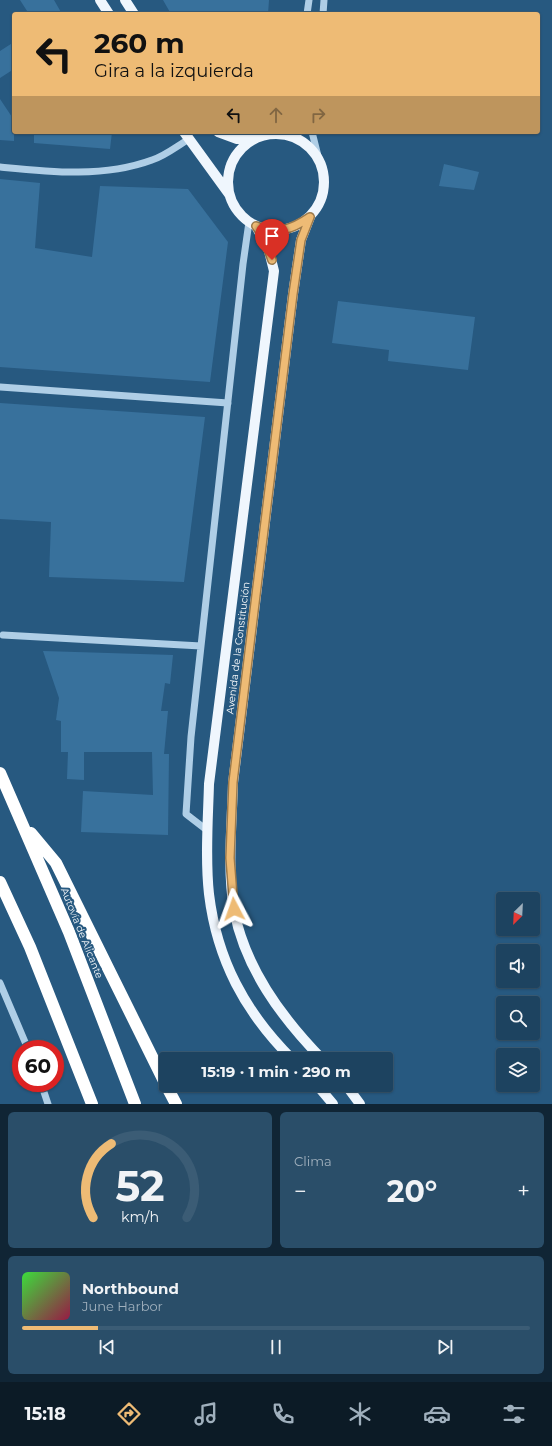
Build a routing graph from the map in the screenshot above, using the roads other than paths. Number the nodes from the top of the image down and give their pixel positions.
1 (100, 0) edge
2 (125, 0) edge
3 (309, 0) edge
4 (324, 0) edge
5 (108, 12) edge
6 (133, 12) edge
7 (307, 12) edge
8 (323, 12) edge
9 (223, 134) edge
10 (312, 134) edge
11 (265, 135) edge
12 (187, 136) edge
13 (318, 156) junction
14 (0, 167) edge
15 (230, 194) junction
16 (310, 217) junction
17 (253, 224) junction
18 (0, 387) edge
19 (228, 403) junction
20 (3, 635) dead end
21 (201, 646) junction
22 (0, 773) edge
23 (23, 824) junction
24 (208, 831) junction
25 (0, 882) edge
26 (0, 983) edge
27 (24, 1040) edge
28 (286, 1052) edge
29 (315, 1052) edge
30 (159, 1071) edge
31 (44, 1092) edge
32 (170, 1092) edge
33 (323, 1092) edge
34 (351, 1092) edge
35 (48, 1104) edge
36 (92, 1104) edge
37 (135, 1104) edge
38 (176, 1104) edge
39 (332, 1104) edge
40 (360, 1104) edge

1 - 5 main road
2 - 6 main road
3 - 7 street
4 - 8 street
9 - 11 main road
10 - 13 street
11 - 13 main road
11 - 15 main road
12 - 14 street
12 - 15 main road
13 - 16 main road
15 - 17 main road
16 - 17 main road
16 - 29 main road, Avenida de la Constitución
17 - 19 street
17 - 24 main road, Avenida de la Constitución
18 - 19 street
19 - 21 street
20 - 21 street
21 - 24 street
22 - 23 highway, Autovía de Alicante
23 - 30 highway
23 - 37 highway, Autovía de Alicante
24 - 28 main road, Avenida de la Constitución
25 - 36 highway
26 - 27 street
31 - 35 street
32 - 38 highway
33 - 39 main road
34 - 40 main road

